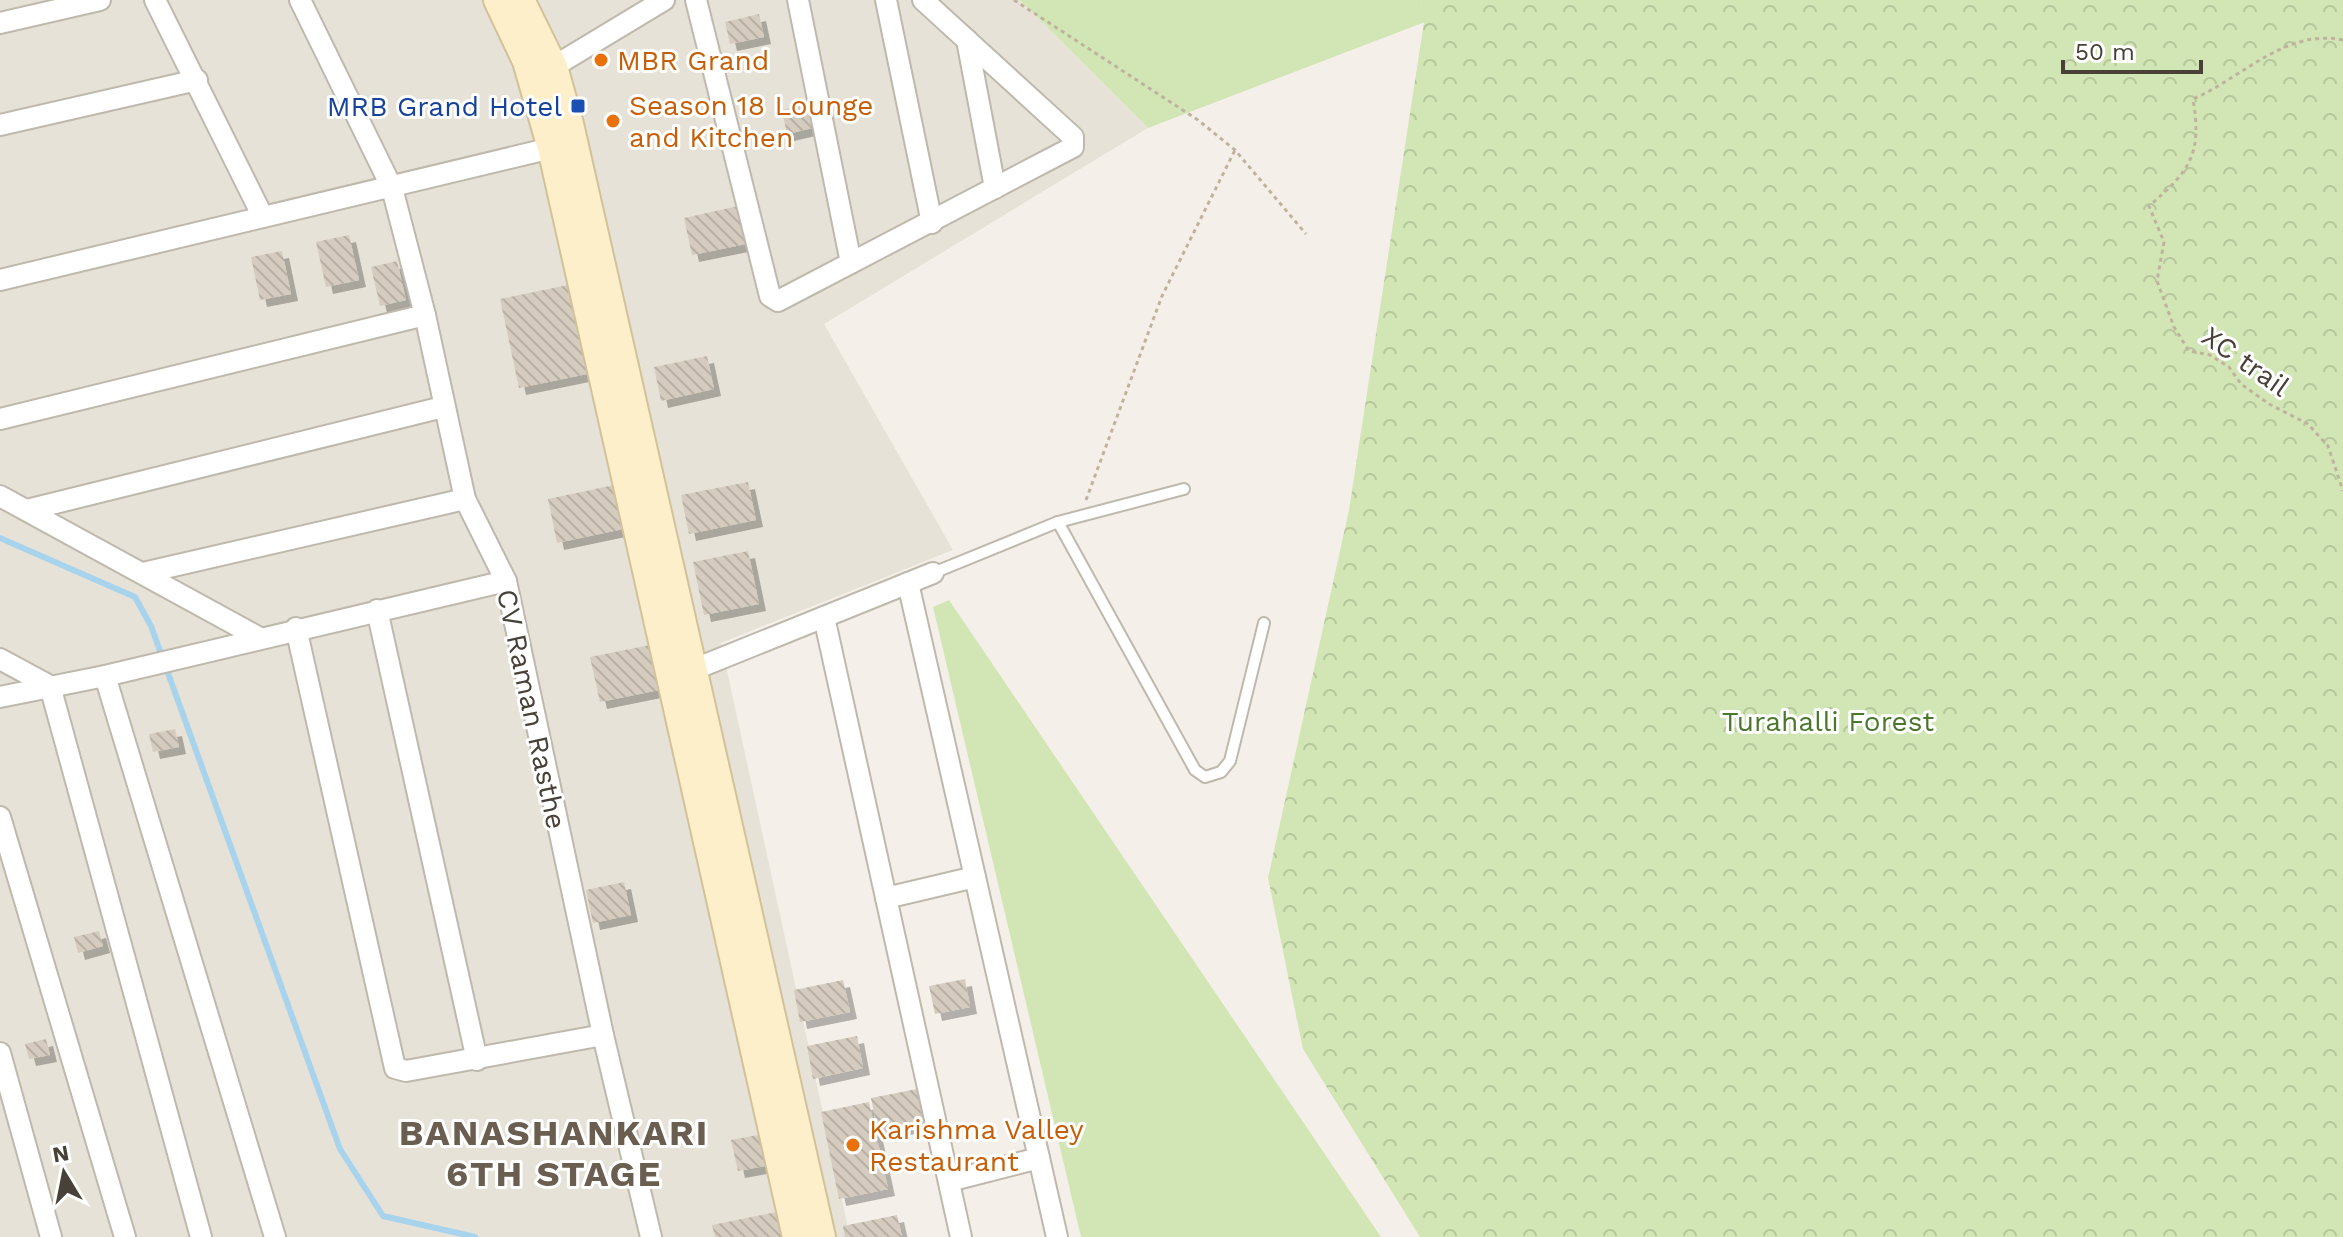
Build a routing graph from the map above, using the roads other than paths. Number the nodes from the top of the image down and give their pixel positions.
1 (100, 0) edge
2 (155, 0) edge
3 (300, 0) edge
4 (498, 0) edge
5 (520, 0) edge
6 (664, 0) edge
7 (696, 0) edge
8 (798, 0) edge
9 (886, 0) edge
10 (923, 0) edge
11 (0, 23) edge
12 (967, 40) junction
13 (553, 67) junction
14 (197, 80) junction
15 (0, 125) edge
16 (563, 145) junction
17 (392, 188) junction
18 (995, 188) junction
19 (263, 217) junction
20 (932, 223) junction
21 (851, 263) junction
22 (0, 280) edge
23 (425, 315) junction
24 (443, 407) junction
25 (0, 419) edge
26 (1184, 489) dead end
27 (0, 496) edge
28 (465, 499) junction
29 (27, 510) junction
30 (1058, 522) junction
31 (143, 573) junction
32 (933, 573) joint
33 (506, 581) junction
34 (908, 583) junction
35 (377, 610) junction
36 (824, 617) junction
37 (1264, 623) dead end
38 (296, 628) junction
39 (258, 637) junction
40 (0, 659) edge
41 (682, 674) junction
42 (105, 676) junction
43 (50, 686) junction
44 (0, 697) edge
45 (0, 817) edge
46 (975, 877) junction
47 (886, 898) junction
48 (603, 1035) junction
49 (0, 1053) edge
50 (477, 1060) junction
51 (1039, 1158) junction
52 (949, 1181) junction
53 (51, 1237) edge
54 (125, 1237) edge
55 (201, 1237) edge
56 (275, 1237) edge
57 (651, 1237) edge
58 (797, 1237) edge
59 (821, 1237) edge
60 (961, 1237) edge
61 (1057, 1237) edge

1 - 11 street
2 - 14 street
3 - 17 street, CV Raman Rasthe
4 - 16 main road
5 - 13 main road
6 - 13 street
7 - 21 street
8 - 21 street
9 - 20 street
10 - 12 street
12 - 18 street
12 - 18 street
13 - 16 main road
14 - 15 street
14 - 19 street
16 - 17 street
16 - 41 main road
17 - 19 street
17 - 23 street, CV Raman Rasthe
18 - 20 street
19 - 22 street
20 - 21 street
23 - 24 street, CV Raman Rasthe
23 - 25 street
24 - 28 street, CV Raman Rasthe
24 - 29 street
26 - 30 lane
27 - 29 street
28 - 31 street
28 - 33 street, CV Raman Rasthe
29 - 31 street
30 - 32 lane
30 - 37 lane
31 - 39 street
32 - 34 street
33 - 35 street
33 - 48 street, CV Raman Rasthe
34 - 36 street
34 - 46 street
35 - 38 street
35 - 50 street
36 - 41 street
36 - 47 street
38 - 39 street
38 - 50 street
39 - 42 street
40 - 43 street
41 - 58 main road
41 - 59 main road
42 - 43 street
42 - 56 street
43 - 44 street
43 - 55 street
45 - 54 street
46 - 47 street
46 - 51 street
47 - 52 street
48 - 50 street
48 - 57 street, CV Raman Rasthe
49 - 53 street
51 - 52 street
51 - 61 street
52 - 60 street

